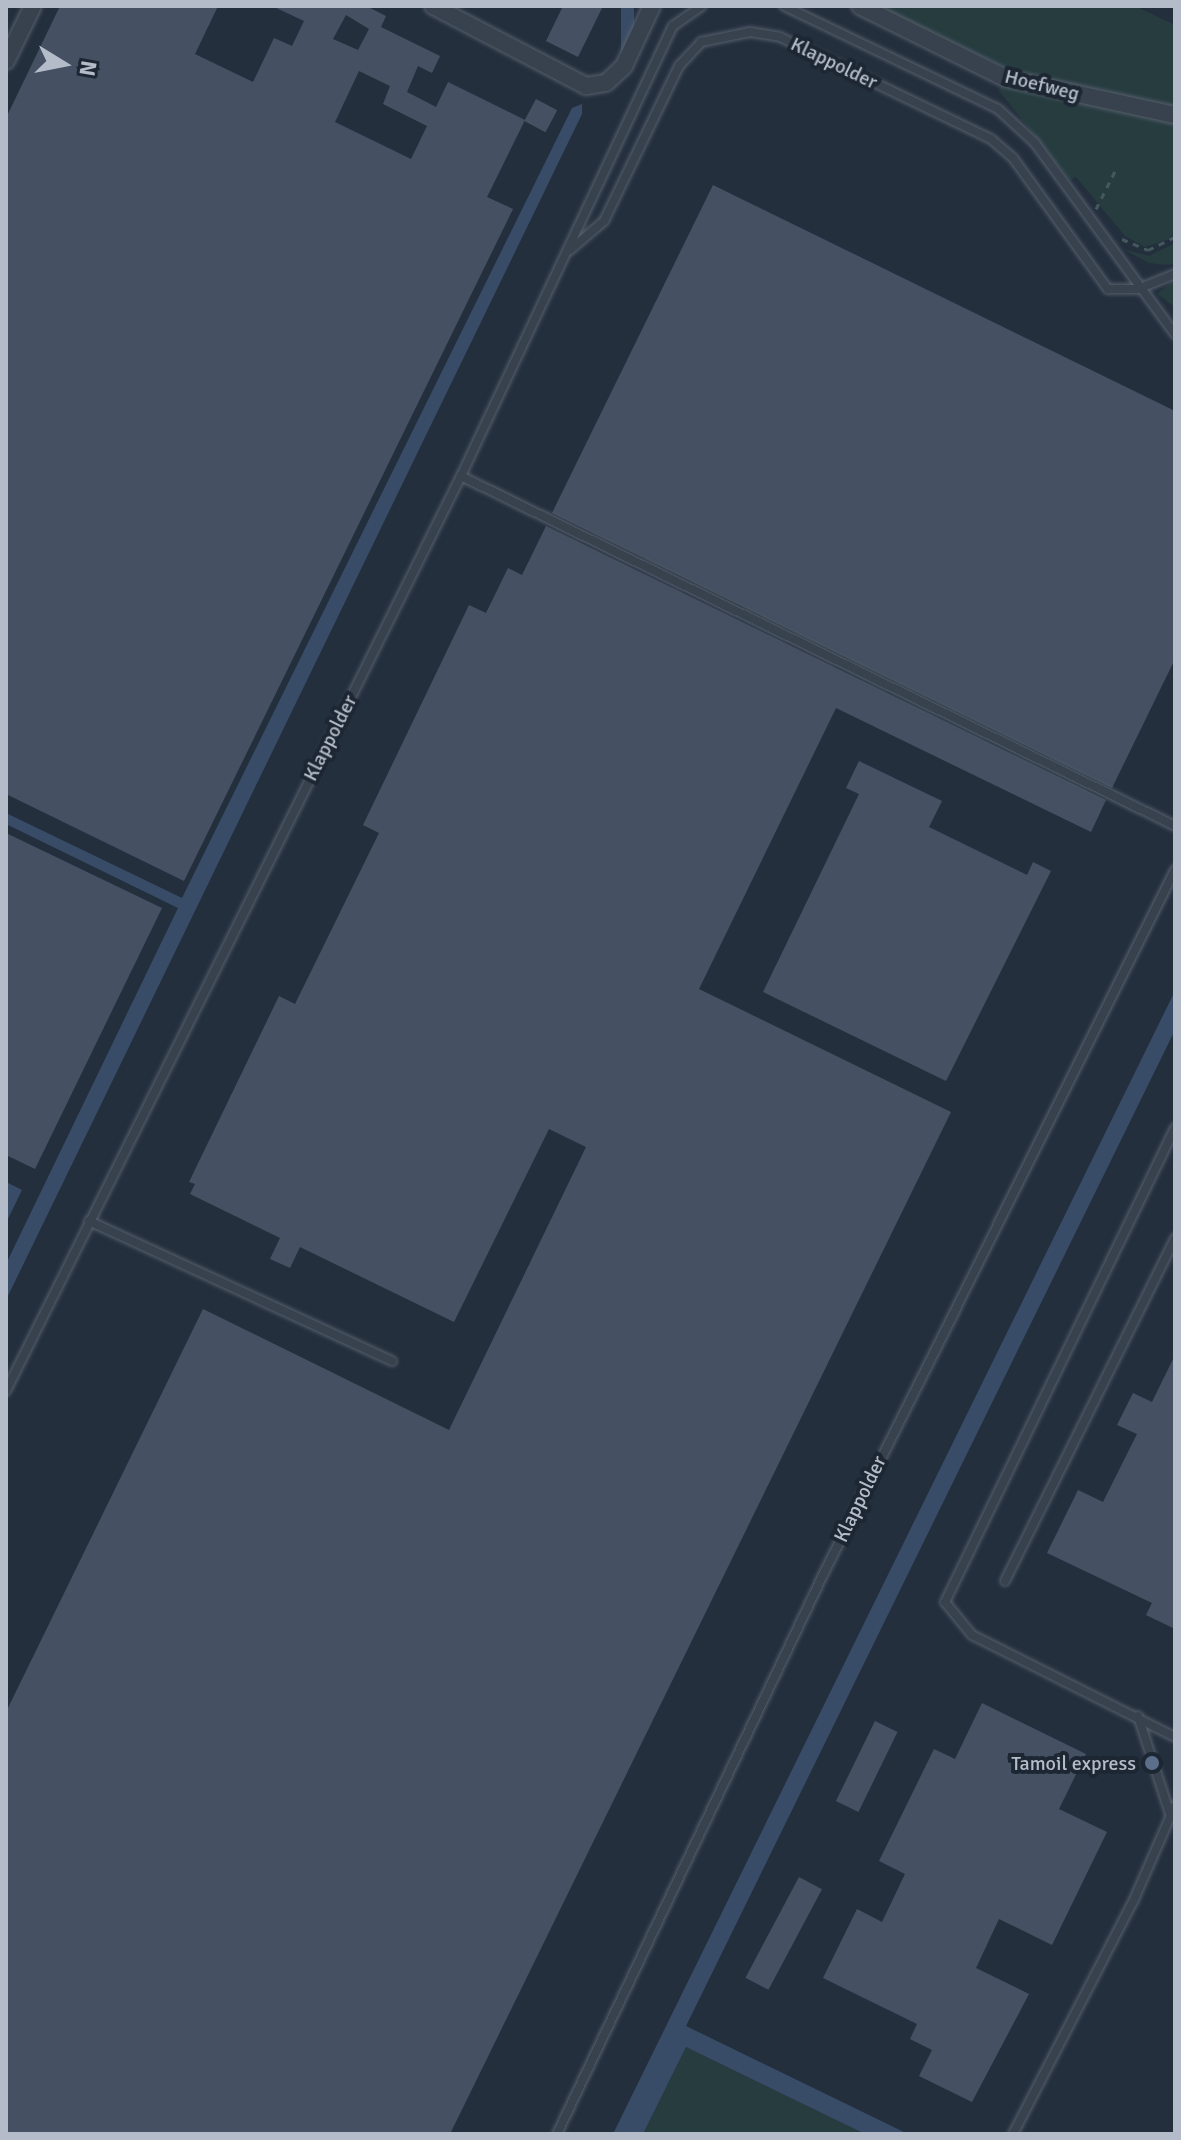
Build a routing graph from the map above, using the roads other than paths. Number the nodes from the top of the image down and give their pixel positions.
1 (33, 6) edge
2 (433, 6) edge
3 (652, 6) edge
4 (702, 6) edge
5 (784, 6) edge
6 (870, 8) edge
7 (6, 61) edge
8 (1175, 115) edge
9 (566, 253) junction
10 (1175, 274) edge
11 (1138, 289) junction
12 (1175, 334) edge
13 (461, 476) junction
14 (1175, 826) edge
15 (1175, 870) edge
16 (1175, 1128) edge
17 (89, 1221) junction
18 (1175, 1238) edge
19 (392, 1361) dead end
20 (6, 1391) edge
21 (1005, 1581) dead end
22 (1138, 1716) junction
23 (1175, 1737) edge
24 (1173, 1811) edge
25 (557, 2134) edge
26 (1013, 2134) edge

1 - 7 street
2 - 3 street
4 - 9 lane, Klappolder
5 - 11 lane, Klappolder
6 - 8 street, Hoefweg
9 - 11 lane, Klappolder
9 - 13 lane, Klappolder
10 - 11 lane
11 - 12 lane, Klappolder
13 - 14 lane
13 - 17 lane, Klappolder
15 - 25 lane, Klappolder
16 - 22 lane
17 - 19 lane
17 - 20 lane, Klappolder
18 - 21 lane
22 - 23 lane
22 - 24 lane
24 - 26 lane

